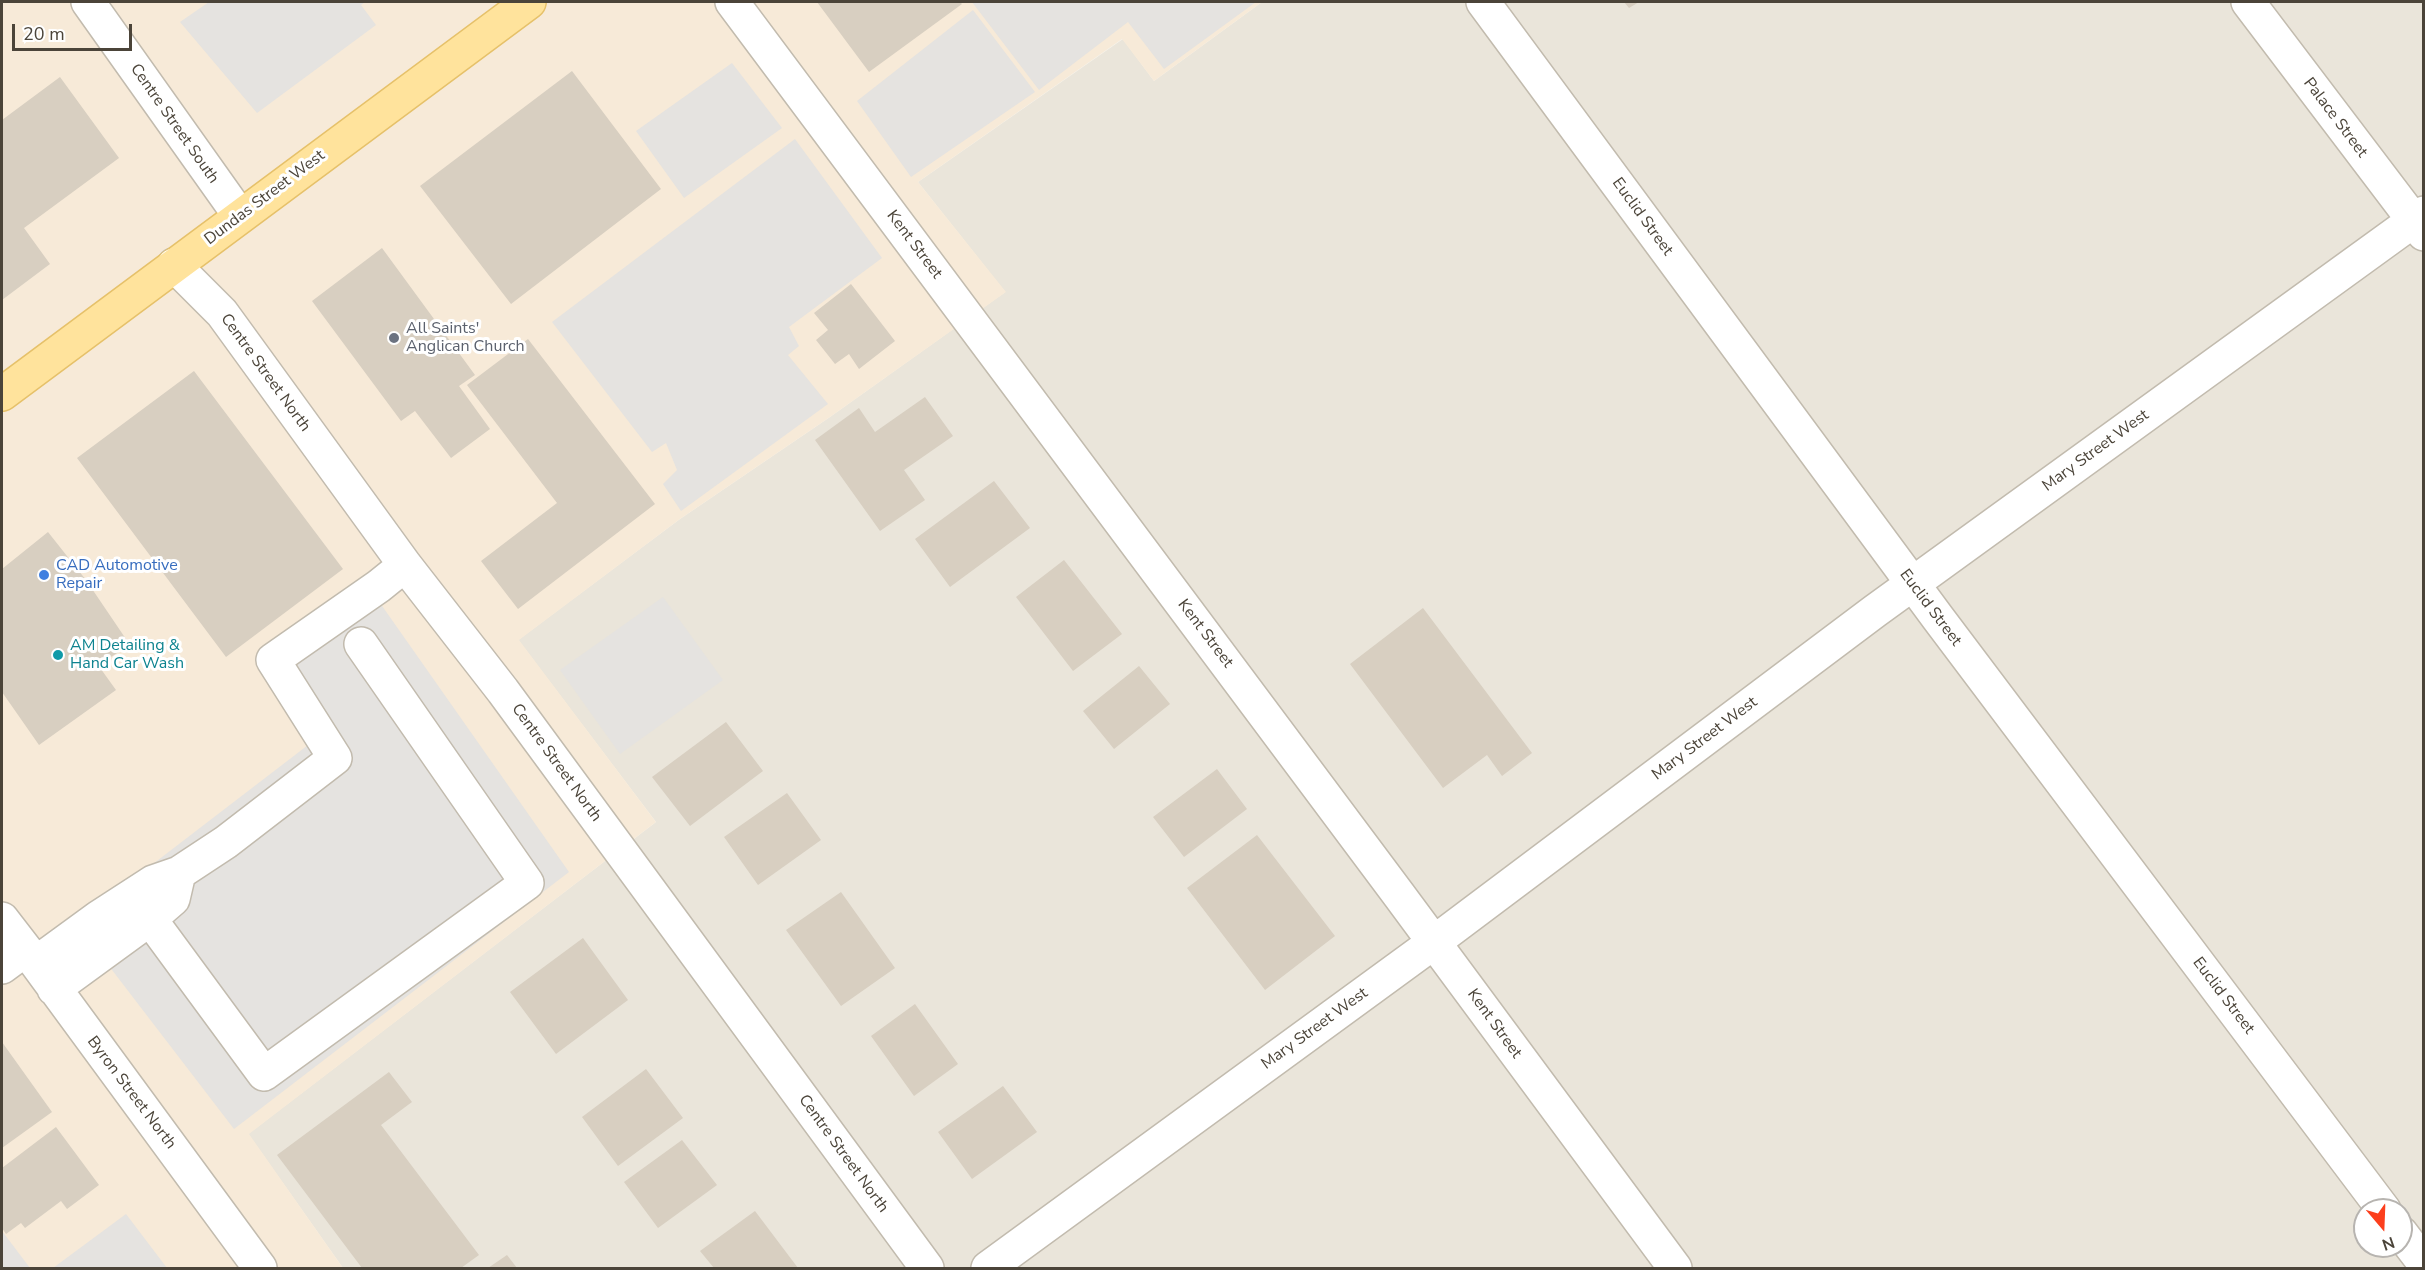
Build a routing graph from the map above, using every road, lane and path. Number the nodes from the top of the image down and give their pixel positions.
1 (88, 2) edge
2 (529, 2) edge
3 (732, 2) edge
4 (1483, 2) edge
5 (2248, 2) edge
6 (240, 216) junction
7 (2420, 222) edge
8 (174, 265) junction
9 (2, 394) edge
10 (405, 565) junction
11 (1913, 584) junction
12 (361, 644) dead end
13 (179, 873) junction
14 (2, 919) edge
15 (150, 919) junction
16 (1433, 943) junction
17 (29, 967) edge
18 (2375, 1198) edge
19 (2413, 1249) edge
20 (2424, 1264) edge
21 (260, 1269) edge
22 (927, 1269) edge
23 (988, 1269) edge
24 (1675, 1269) edge
25 (2420, 1269) edge

1 - 6 street, Centre Street South
2 - 6 main road, Dundas Street West
3 - 16 street, Kent Street
4 - 11 street, Euclid Street
5 - 7 street, Palace Street
6 - 8 main road, Dundas Street West
7 - 11 street, Mary Street West
8 - 9 main road, Dundas Street West
8 - 10 street, Centre Street North
10 - 13 street
10 - 22 street, Centre Street North
11 - 16 street, Mary Street West
11 - 18 street, Euclid Street
12 - 15 street
13 - 15 street
13 - 17 street
14 - 17 street, Byron Street North
15 - 17 street
16 - 23 street, Mary Street West
16 - 24 street, Kent Street
17 - 21 street, Byron Street North
19 - 20 street
20 - 25 street

